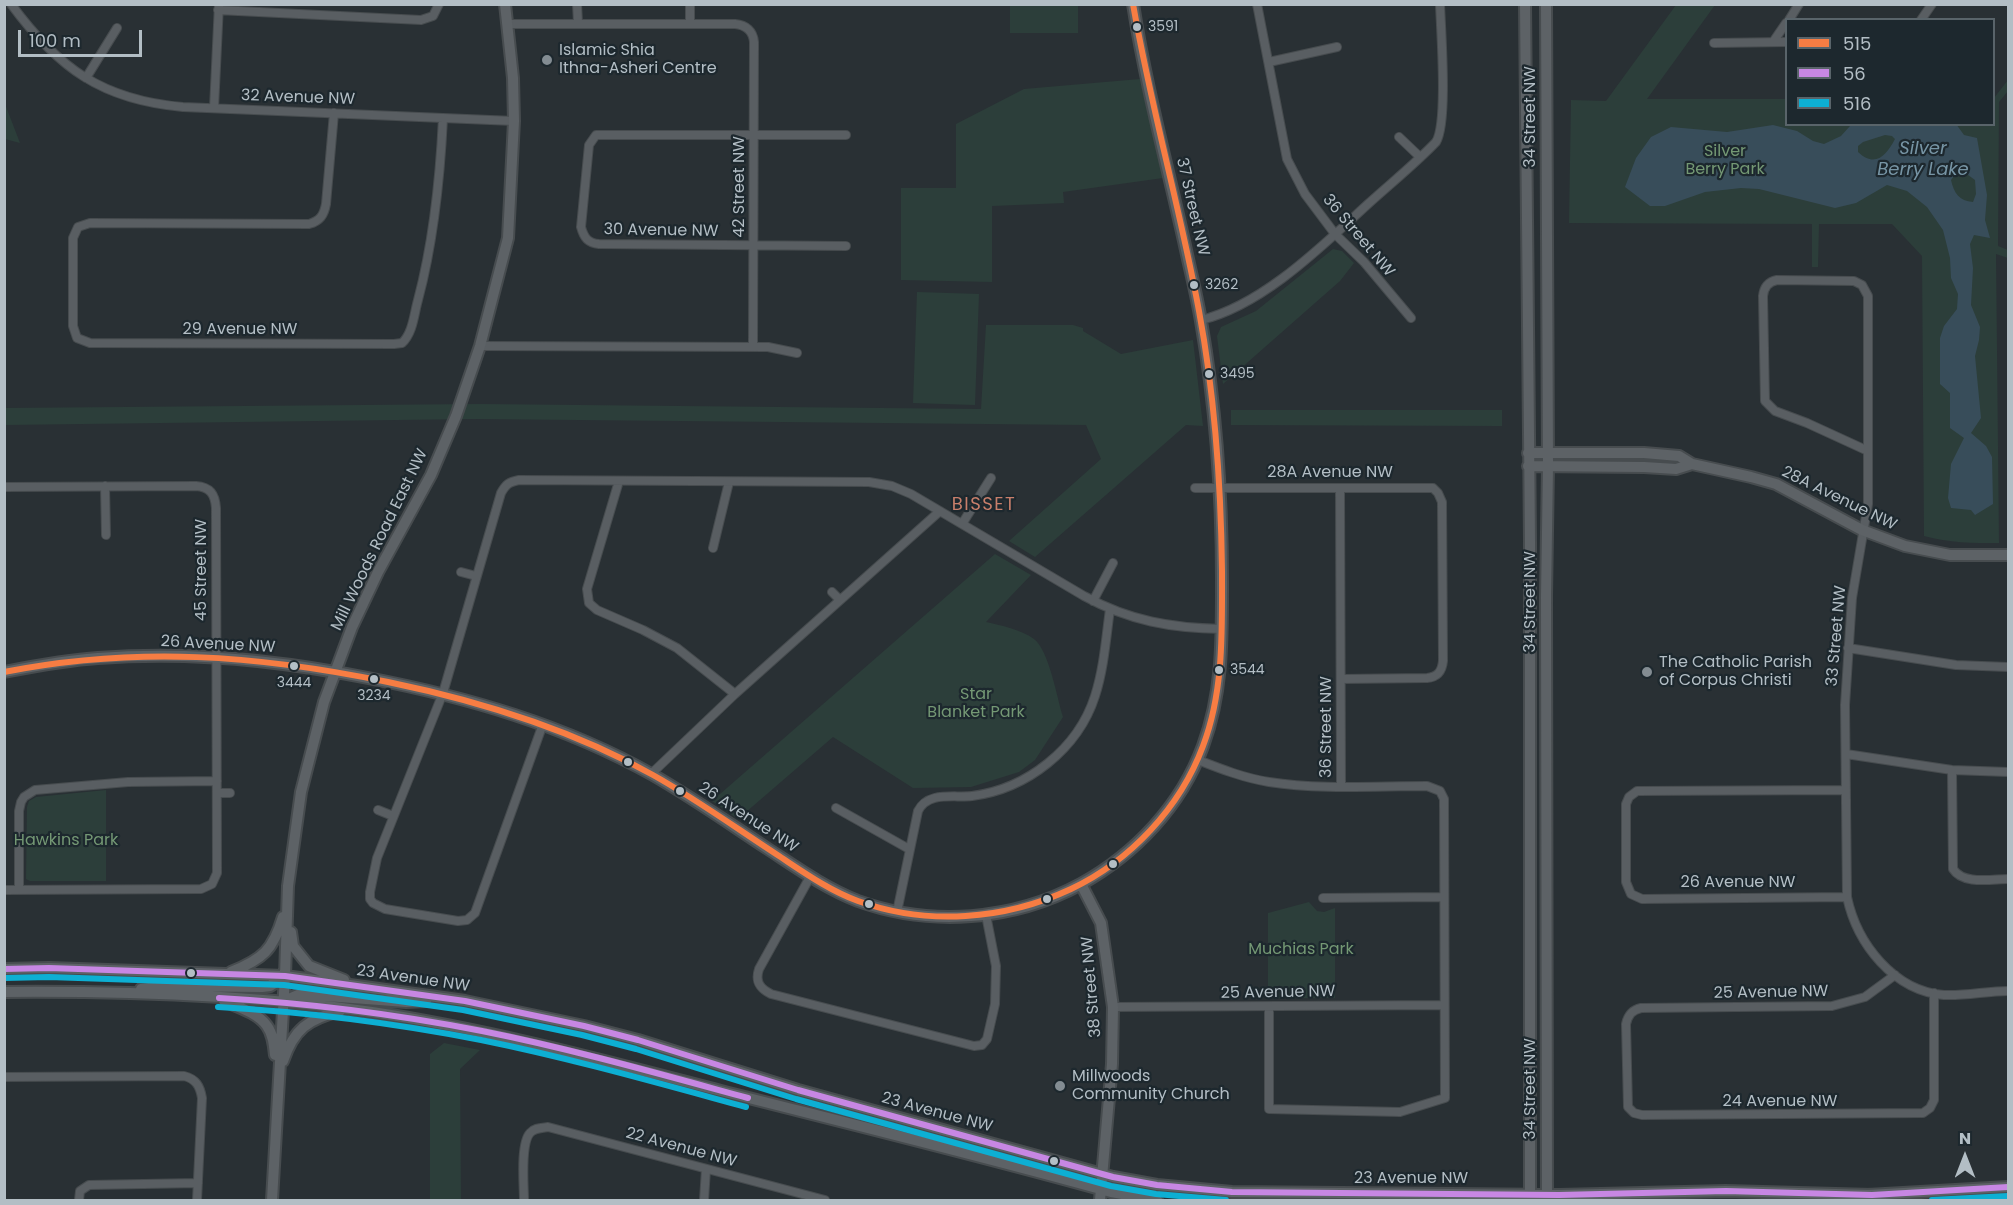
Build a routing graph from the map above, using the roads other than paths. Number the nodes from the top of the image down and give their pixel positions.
1 (10, 4) edge
2 (322, 4) edge
3 (505, 4) edge
4 (577, 4) edge
5 (690, 4) edge
6 (1133, 4) edge
7 (1257, 4) edge
8 (1440, 4) edge
9 (1525, 4) edge
10 (1546, 4) edge
11 (1799, 4) edge
12 (1932, 4) edge
13 (218, 7) edge
14 (439, 7) edge
15 (321, 15) junction
16 (1790, 18) edge
17 (1922, 18) edge
18 (578, 23) junction
19 (508, 24) junction
20 (690, 24) junction
21 (1785, 25) edge
22 (117, 28) dead end
23 (1773, 42) junction
24 (1785, 42) edge
25 (1714, 43) dead end
26 (1337, 47) dead end
27 (1269, 62) junction
28 (86, 78) junction
29 (214, 108) junction
30 (334, 114) junction
31 (443, 118) junction
32 (514, 121) junction
33 (754, 135) junction
34 (846, 135) dead end
35 (1399, 137) dead end
36 (1420, 157) junction
37 (1335, 234) junction
38 (754, 245) junction
39 (846, 246) dead end
40 (1411, 318) dead end
41 (1201, 320) junction
42 (480, 346) junction
43 (753, 347) junction
44 (797, 353) dead end
45 (1868, 451) junction
46 (1548, 452) junction
47 (1528, 453) junction
48 (1692, 464) junction
49 (1528, 466) junction
50 (1548, 466) junction
51 (991, 478) dead end
52 (619, 481) junction
53 (729, 482) junction
54 (105, 486) junction
55 (4, 487) edge
56 (1195, 488) dead end
57 (1340, 488) junction
58 (1220, 489) junction
59 (940, 511) junction
60 (962, 524) junction
61 (1862, 530) junction
62 (106, 535) dead end
63 (714, 548) dead end
64 (2008, 555) edge
65 (1113, 563) dead end
66 (461, 572) dead end
67 (476, 576) junction
68 (832, 592) dead end
69 (840, 600) junction
70 (1093, 601) junction
71 (1110, 609) junction
72 (1222, 629) junction
73 (1848, 648) junction
74 (216, 657) junction
75 (2008, 667) edge
76 (4, 672) edge
77 (335, 672) junction
78 (1341, 679) junction
79 (443, 693) junction
80 (735, 694) junction
81 (543, 724) junction
82 (1846, 754) junction
83 (1198, 760) junction
84 (1952, 770) junction
85 (2008, 772) edge
86 (651, 774) junction
87 (217, 781) junction
88 (1341, 786) junction
89 (1846, 790) junction
90 (217, 793) junction
91 (230, 793) dead end
92 (836, 808) dead end
93 (378, 810) dead end
94 (393, 816) junction
95 (1145, 837) joint
96 (909, 849) junction
97 (810, 877) junction
98 (2008, 879) edge
99 (1082, 884) junction
100 (4, 890) edge
101 (19, 890) junction
102 (1443, 897) junction
103 (1846, 897) junction
104 (1323, 898) dead end
105 (287, 905) junction
106 (897, 912) junction
107 (986, 915) junction
108 (4, 969) edge
109 (218, 974) junction
110 (1895, 975) junction
111 (285, 976) junction
112 (362, 987) junction
113 (2008, 991) edge
114 (4, 992) edge
115 (105, 992) junction
116 (1934, 993) junction
117 (219, 998) junction
118 (465, 1000) junction
119 (283, 1001) junction
120 (1443, 1005) junction
121 (1113, 1007) junction
122 (1269, 1007) junction
123 (349, 1009) junction
124 (278, 1075) junction
125 (4, 1077) edge
126 (1630, 1110) joint
127 (706, 1169) junction
128 (1101, 1173) junction
129 (198, 1183) junction
130 (2008, 1187) edge
131 (1100, 1189) junction
132 (1872, 1195) junction
133 (1530, 1197) edge
134 (1547, 1198) edge
135 (815, 1199) edge
136 (79, 1200) edge
137 (197, 1200) edge
138 (272, 1200) edge
139 (524, 1200) edge
140 (704, 1200) edge
141 (825, 1200) edge
142 (1100, 1200) edge
143 (1157, 1200) edge
144 (1821, 1200) edge

1 - 28 street, 32 Avenue NW
2 - 15 street
3 - 19 main road, Mill Woods Road East NW
4 - 18 street
5 - 20 street
6 - 41 main road, 37 Street NW
7 - 27 street, 36 Street NW
8 - 36 street
9 - 47 main road, 34 Street NW
10 - 46 main road, 34 Street NW
11 - 16 street
12 - 17 street
13 - 15 street
13 - 29 street
14 - 15 street
18 - 19 street
18 - 20 street
19 - 32 main road, Mill Woods Road East NW
20 - 33 street, 42 Street NW
21 - 23 street
22 - 28 street
23 - 24 street
23 - 25 street
26 - 27 street
27 - 37 street, 36 Street NW
28 - 29 street, 32 Avenue NW
29 - 30 street, 32 Avenue NW
30 - 31 street, 32 Avenue NW
30 - 31 street, 29 Avenue NW
31 - 32 street, 32 Avenue NW
32 - 42 main road, Mill Woods Road East NW
33 - 34 street
33 - 38 street, 42 Street NW
33 - 38 street, 30 Avenue NW
35 - 36 street
36 - 37 street
37 - 40 street, 36 Street NW
37 - 41 street
38 - 39 street, 30 Avenue NW
38 - 43 street, 42 Street NW
41 - 58 main road, 37 Street NW
42 - 43 street
42 - 77 main road, Mill Woods Road East NW
43 - 44 street
45 - 45 street, 33 Street NW
45 - 61 street, 33 Street NW
46 - 47 main road, 28A Avenue NW
46 - 48 main road, 28A Avenue NW
46 - 50 main road, 34 Street NW
47 - 49 main road, 34 Street NW
48 - 50 main road, 28A Avenue NW
48 - 61 main road, 28A Avenue NW
49 - 50 main road, 28A Avenue NW
49 - 133 main road, 34 Street NW
50 - 134 main road, 34 Street NW
51 - 60 street
52 - 53 street
52 - 67 street
52 - 80 street
53 - 59 street
53 - 63 street
54 - 55 street
54 - 62 street
54 - 74 street, 45 Street NW
56 - 58 street
57 - 58 street, 28A Avenue NW
57 - 78 street, 36 Street NW
57 - 78 street, 28A Avenue NW
58 - 72 main road, 37 Street NW
59 - 60 street
59 - 69 street
60 - 70 street
61 - 64 main road, 28A Avenue NW
61 - 73 street, 33 Street NW
65 - 70 street
66 - 67 street
67 - 79 street
68 - 69 street
69 - 80 street
70 - 71 street
71 - 72 street
71 - 96 street
72 - 83 main road, 37 Street NW
73 - 75 street
73 - 82 street, 33 Street NW
74 - 76 main road, 26 Avenue NW
74 - 77 main road, 26 Avenue NW
74 - 87 street, 45 Street NW
77 - 79 main road, 26 Avenue NW
77 - 105 main road, Mill Woods Road East NW
78 - 88 street, 36 Street NW
79 - 81 main road, 26 Avenue NW
79 - 94 street
80 - 86 street
81 - 86 main road, 26 Avenue NW
81 - 94 street
82 - 84 street
82 - 89 street, 33 Street NW
83 - 88 street
83 - 95 main road, 37 Street NW
84 - 85 street
84 - 98 street
86 - 97 main road, 26 Avenue NW
87 - 90 street, 45 Street NW
87 - 101 street
88 - 102 street
89 - 103 street, 33 Street NW
89 - 103 street, 26 Avenue NW
90 - 91 street
90 - 101 street, 45 Street NW
92 - 96 street
93 - 94 street
95 - 99 main road, 26 Avenue NW
96 - 106 street
97 - 106 main road, 26 Avenue NW
97 - 107 street
99 - 107 main road, 26 Avenue NW
99 - 121 main road, 38 Street NW
100 - 101 street
102 - 104 street
102 - 120 street
103 - 110 street, 33 Street NW
105 - 109 main road
105 - 111 main road, Mill Woods Road East NW
105 - 112 main road
106 - 107 main road, 26 Avenue NW
108 - 109 main road, 23 Avenue NW
109 - 111 main road, 23 Avenue NW
110 - 116 street
110 - 126 street, 25 Avenue NW
111 - 112 main road, 23 Avenue NW
111 - 115 main road
111 - 119 main road, Mill Woods Road East NW
112 - 118 main road, 23 Avenue NW
113 - 116 street
114 - 115 main road, 23 Avenue NW
115 - 117 main road, 23 Avenue NW
116 - 126 street, 24 Avenue NW
117 - 119 main road, 23 Avenue NW
117 - 124 main road
118 - 119 main road
118 - 128 main road, 23 Avenue NW
119 - 123 main road, 23 Avenue NW
119 - 124 main road, Mill Woods Road East NW
120 - 122 street, 25 Avenue NW
120 - 122 street
121 - 122 street, 25 Avenue NW
121 - 128 main road, 38 Street NW
123 - 124 main road
123 - 131 main road, 23 Avenue NW
124 - 138 main road, Mill Woods Road East NW
125 - 129 street
127 - 135 street, 22 Avenue NW
127 - 139 street, 22 Avenue NW
127 - 140 street
128 - 131 main road, 38 Street NW
128 - 133 main road, 23 Avenue NW
129 - 136 street
129 - 137 street
130 - 132 main road, 23 Avenue NW
131 - 142 main road, 38 Street NW
131 - 143 main road, 23 Avenue NW
132 - 134 main road, 23 Avenue NW
132 - 144 main road, 23 Avenue NW
133 - 134 main road, 23 Avenue NW
135 - 141 street, 22 Avenue NW

